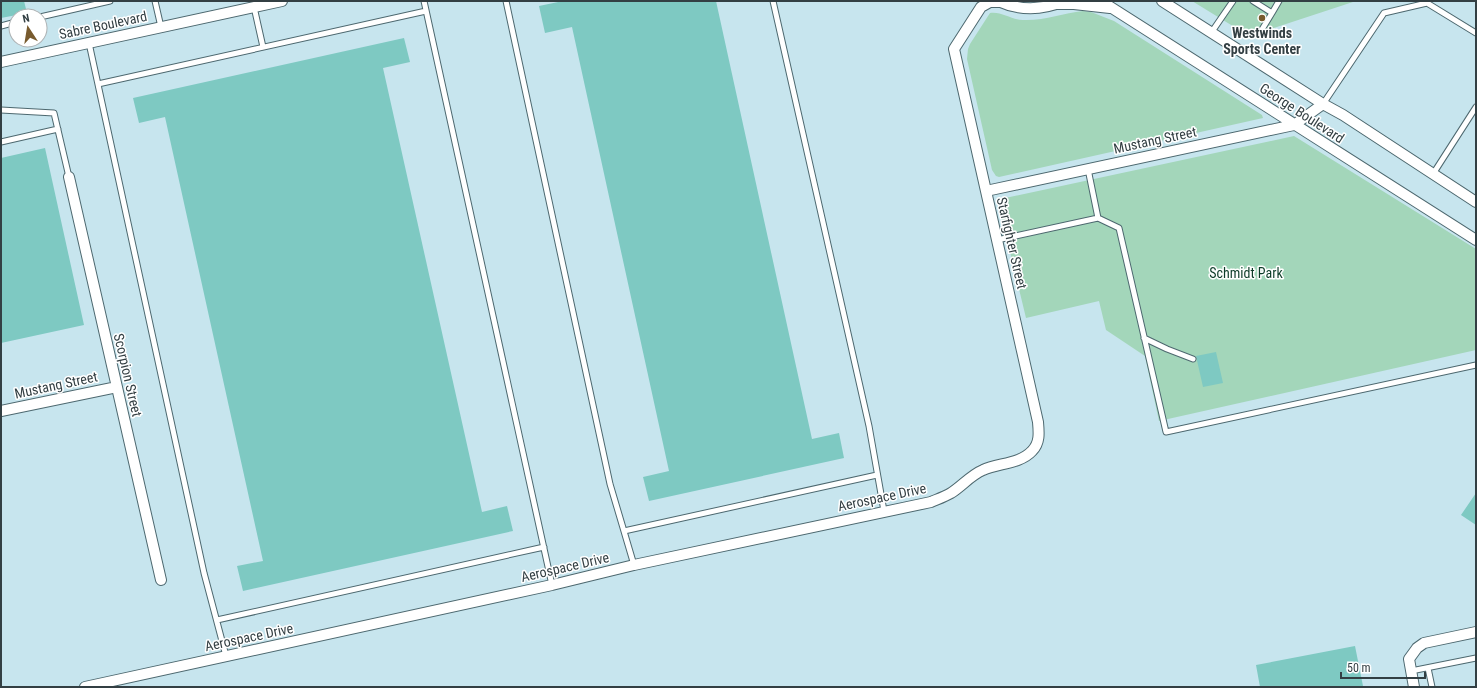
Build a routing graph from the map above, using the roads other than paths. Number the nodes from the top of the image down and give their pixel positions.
1 (110, 1) edge
2 (155, 1) edge
3 (282, 1) edge
4 (424, 1) edge
5 (506, 1) edge
6 (773, 1) edge
7 (999, 1) edge
8 (1101, 1) edge
9 (1162, 1) edge
10 (1233, 1) edge
11 (1253, 1) edge
12 (1279, 1) edge
13 (1060, 3) edge
14 (254, 7) junction
15 (1112, 8) junction
16 (426, 11) junction
17 (1272, 13) junction
18 (48, 15) edge
19 (161, 27) junction
20 (1261, 31) dead end
21 (1212, 33) junction
22 (1476, 33) edge
23 (89, 43) junction
24 (263, 47) junction
25 (1, 62) edge
26 (98, 84) junction
27 (1323, 104) junction
28 (1476, 107) edge
29 (1, 110) edge
30 (1294, 125) junction
31 (58, 129) junction
32 (1, 142) edge
33 (1088, 169) junction
34 (1433, 174) junction
35 (69, 177) joint
36 (986, 191) junction
37 (1476, 202) edge
38 (1098, 218) junction
39 (997, 240) junction
40 (1476, 240) edge
41 (1144, 338) junction
42 (1193, 359) dead end
43 (1476, 365) edge
44 (117, 387) junction
45 (1, 411) edge
46 (1037, 444) joint
47 (877, 474) junction
48 (884, 511) junction
49 (624, 530) junction
50 (544, 547) junction
51 (634, 565) junction
52 (160, 580) dead end
53 (552, 585) junction
54 (217, 620) junction
55 (1476, 632) edge
56 (226, 656) junction
57 (1476, 658) edge
58 (1428, 668) junction
59 (1411, 672) junction
60 (85, 687) edge
61 (1414, 687) edge
62 (1432, 687) edge

1 - 18 lane
2 - 19 lane
3 - 14 street, Sabre Boulevard
4 - 16 lane
5 - 49 lane
6 - 47 lane
7 - 13 street, George Boulevard
7 - 36 street, Starfighter Street
8 - 15 street, George Boulevard
9 - 21 street, George Boulevard
10 - 21 lane
11 - 17 lane
12 - 17 lane
13 - 15 street, George Boulevard
14 - 19 street, Sabre Boulevard
14 - 24 lane
15 - 30 street, George Boulevard
16 - 24 lane
16 - 50 lane
17 - 20 lane
19 - 23 street, Sabre Boulevard
21 - 27 street, George Boulevard
22 - 27 lane
23 - 25 street, Sabre Boulevard
23 - 26 lane
24 - 26 lane
26 - 54 lane
27 - 30 street, Mustang Street
27 - 34 street, George Boulevard
28 - 34 lane
29 - 31 lane
30 - 33 street, Mustang Street
30 - 40 street, George Boulevard
31 - 32 lane
31 - 35 lane
33 - 36 street, Mustang Street
33 - 38 lane
34 - 37 street, George Boulevard
35 - 44 street, Scorpion Street
36 - 39 street, Starfighter Street
38 - 39 lane
38 - 41 lane
39 - 46 street, Starfighter Street
41 - 42 lane
41 - 43 lane
44 - 45 street, Mustang Street
44 - 52 street, Scorpion Street
46 - 48 street, Aerospace Drive
47 - 48 lane
47 - 49 lane
48 - 51 street, Aerospace Drive
49 - 51 lane
50 - 53 lane
50 - 54 lane
51 - 53 street, Aerospace Drive
53 - 56 street, Aerospace Drive
54 - 56 lane
55 - 59 street
56 - 60 street, Aerospace Drive
57 - 58 lane
58 - 59 lane
58 - 62 lane
59 - 61 street

